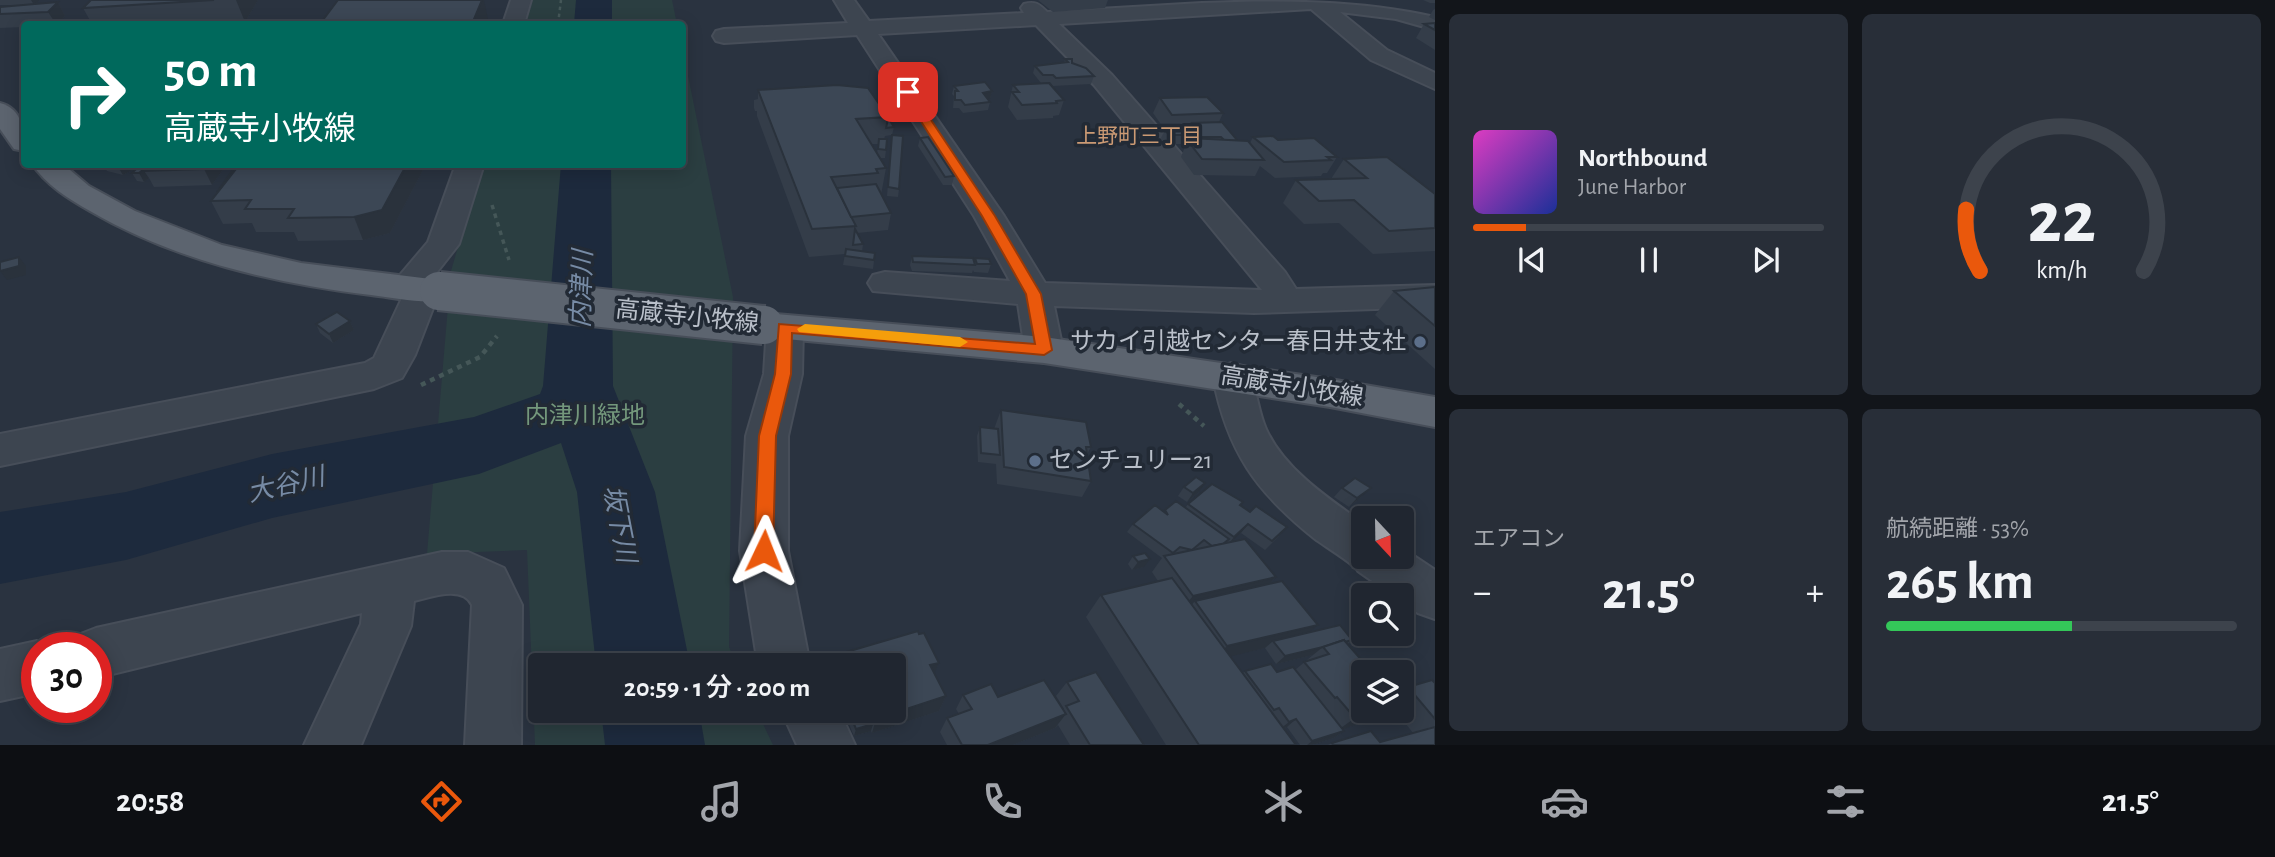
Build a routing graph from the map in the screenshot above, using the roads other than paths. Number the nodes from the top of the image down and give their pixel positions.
1 (521, 0) edge
2 (844, 0) edge
3 (1315, 2) edge
4 (1401, 6) edge
5 (1031, 9) edge
6 (515, 21) edge
7 (1435, 24) edge
8 (863, 27) junction
9 (724, 36) dead end
10 (1435, 82) edge
11 (0, 111) edge
12 (21, 139) edge
13 (51, 168) edge
14 (469, 168) edge
15 (885, 283) dead end
16 (423, 290) junction
17 (1034, 294) junction
18 (1435, 296) edge
19 (1286, 302) junction
20 (774, 326) junction
21 (1044, 350) junction
22 (1232, 377) junction
23 (1435, 412) edge
24 (0, 450) edge
25 (1351, 539) edge
26 (1394, 569) edge
27 (391, 584) junction
28 (1435, 597) edge
29 (112, 649) edge
30 (782, 653) edge
31 (21, 670) edge
32 (0, 675) edge
33 (815, 723) edge
34 (332, 745) edge
35 (493, 745) edge
36 (827, 745) edge

1 - 6 street
2 - 8 street
3 - 4 street
3 - 5 street
3 - 10 street
4 - 7 street
5 - 8 street
5 - 19 street
8 - 9 street
8 - 17 street
11 - 12 main road
13 - 16 main road, 高蔵寺小牧線
14 - 16 street
15 - 17 street
16 - 20 main road, 高蔵寺小牧線, bridge
16 - 24 street
17 - 19 street
17 - 21 street
18 - 19 street
20 - 21 main road, 高蔵寺小牧線
20 - 30 street
21 - 22 main road, 高蔵寺小牧線
22 - 23 main road, 高蔵寺小牧線
22 - 25 street
26 - 28 street
27 - 29 street
27 - 34 street
27 - 35 street
31 - 32 street
33 - 36 street

